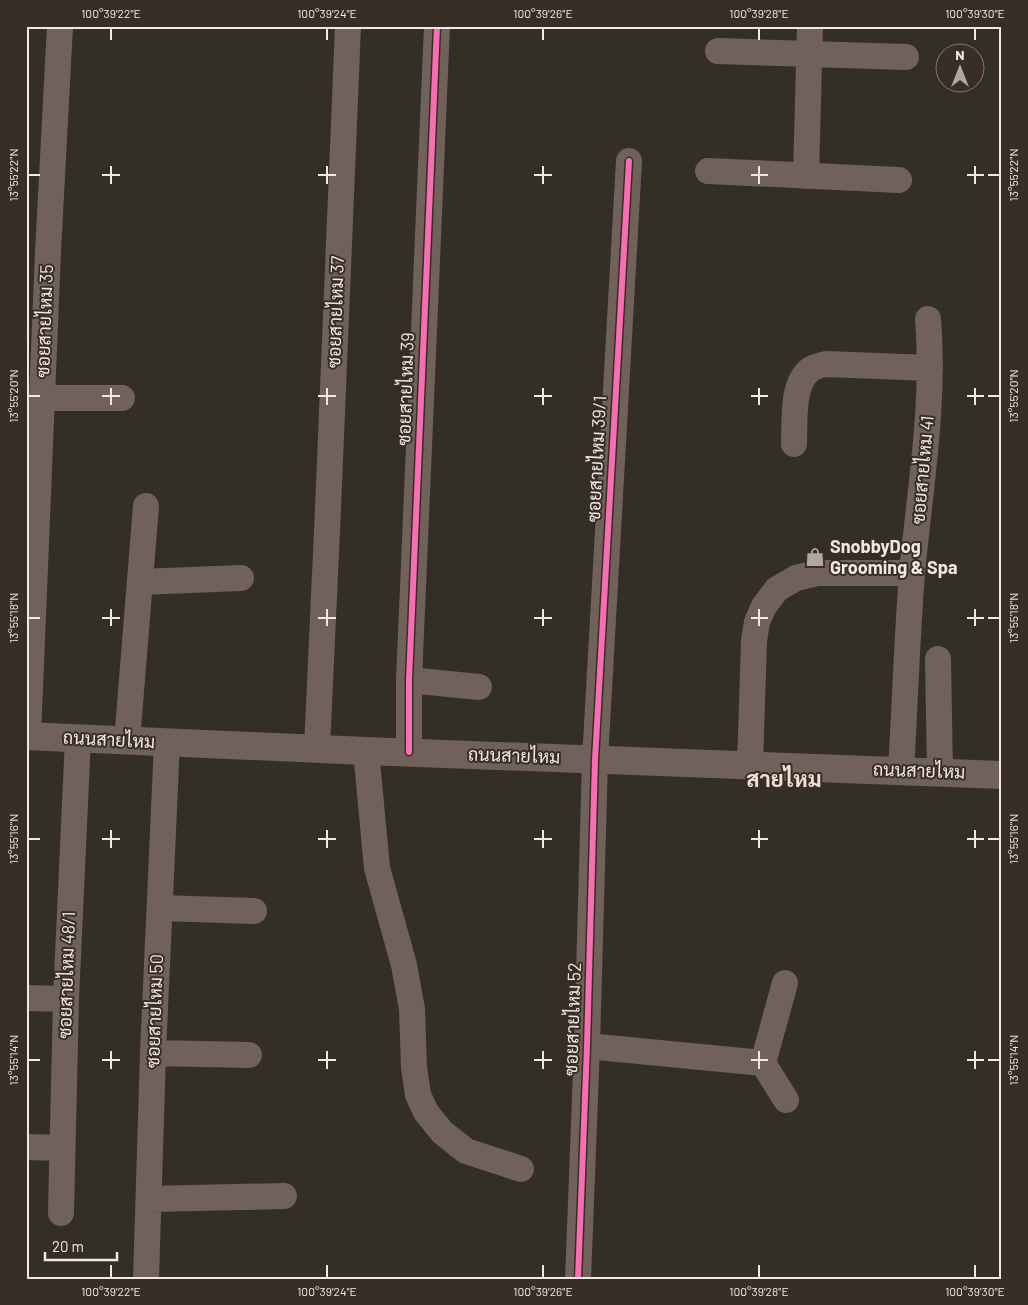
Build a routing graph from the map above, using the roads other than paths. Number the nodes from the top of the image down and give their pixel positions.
1 (60, 26) edge
2 (348, 26) edge
3 (437, 26) edge
4 (810, 26) edge
5 (718, 51) dead end
6 (810, 54) junction
7 (906, 57) dead end
8 (630, 161) dead end
9 (708, 171) dead end
10 (806, 176) junction
11 (900, 180) dead end
12 (37, 251) edge
13 (928, 319) dead end
14 (930, 368) junction
15 (42, 398) junction
16 (122, 398) dead end
17 (794, 444) dead end
18 (146, 506) dead end
19 (912, 573) junction
20 (241, 578) dead end
21 (140, 582) junction
22 (938, 659) dead end
23 (408, 680) junction
24 (478, 687) dead end
25 (27, 736) edge
26 (78, 738) junction
27 (127, 741) junction
28 (167, 742) junction
29 (317, 748) junction
30 (366, 751) junction
31 (408, 752) junction
32 (595, 760) junction
33 (750, 765) junction
34 (901, 770) junction
35 (940, 772) junction
36 (1002, 774) edge
37 (160, 908) junction
38 (254, 911) dead end
39 (785, 983) dead end
40 (26, 998) edge
41 (66, 999) junction
42 (588, 1046) junction
43 (153, 1053) junction
44 (249, 1055) dead end
45 (763, 1063) junction
46 (786, 1100) dead end
47 (26, 1147) edge
48 (62, 1148) junction
49 (521, 1169) dead end
50 (284, 1196) dead end
51 (149, 1199) junction
52 (61, 1213) dead end
53 (146, 1279) edge
54 (578, 1279) edge

1 - 12 street, ซอยสายไหม 35
2 - 29 street, ซอยสายไหม 37
3 - 23 street, ซอยสายไหม 39
4 - 6 street
5 - 6 street
6 - 7 street
6 - 10 street
8 - 32 street, ซอยสายไหม 39/1
9 - 10 street
10 - 11 street
12 - 15 street, ซอยสายไหม 35
13 - 14 street, ซอยสายไหม 41
14 - 17 street
14 - 19 street, ซอยสายไหม 41
15 - 16 street
15 - 25 street, ซอยสายไหม 35
18 - 21 street
19 - 33 street
19 - 34 street, ซอยสายไหม 41
20 - 21 street
21 - 27 street
22 - 35 street
23 - 24 street
23 - 31 street, ซอยสายไหม 39
25 - 26 main road, ถนนสายไหม
26 - 27 main road, ถนนสายไหม
26 - 41 street, ซอยสายไหม 48/1
27 - 28 main road, ถนนสายไหม
28 - 29 main road, ถนนสายไหม
28 - 37 street, ซอยสายไหม 50
29 - 30 main road, ถนนสายไหม
30 - 31 main road, ถนนสายไหม
30 - 49 street
31 - 32 main road, ถนนสายไหม
32 - 33 main road, ถนนสายไหม
32 - 42 street, ซอยสายไหม 52
33 - 34 main road, ถนนสายไหม
34 - 35 main road, ถนนสายไหม
35 - 36 main road, ถนนสายไหม
37 - 38 street
37 - 43 street, ซอยสายไหม 50
39 - 45 street
40 - 41 street
41 - 48 street, ซอยสายไหม 48/1
42 - 45 street
42 - 54 street, ซอยสายไหม 52
43 - 44 street
43 - 51 street, ซอยสายไหม 50
45 - 46 street
47 - 48 street
48 - 52 street, ซอยสายไหม 48/1
50 - 51 street
51 - 53 street, ซอยสายไหม 50

